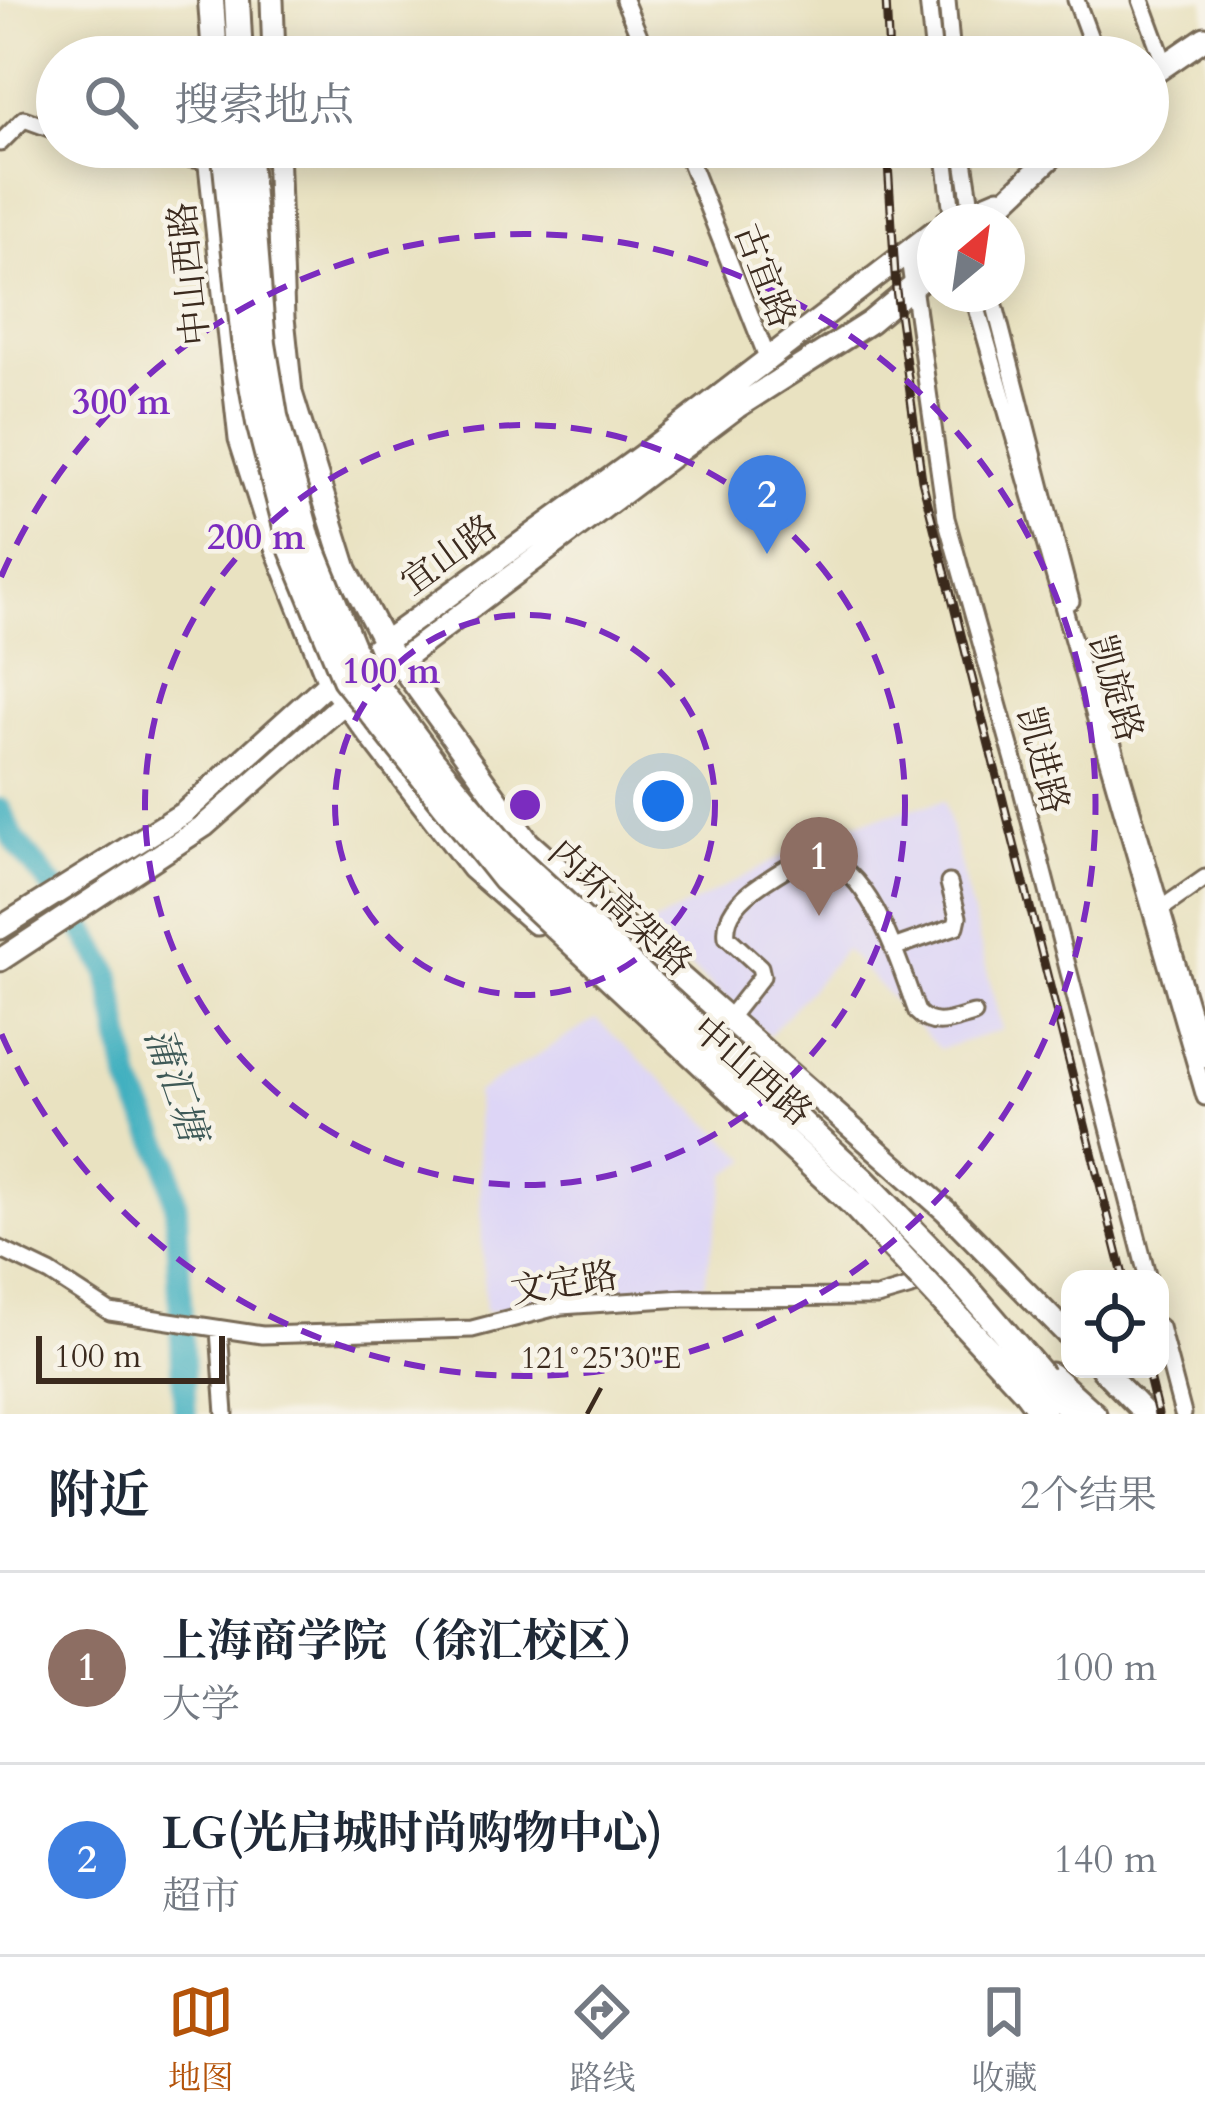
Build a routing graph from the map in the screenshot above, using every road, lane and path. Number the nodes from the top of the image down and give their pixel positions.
1 (207, 0) edge
2 (272, 0) edge
3 (624, 0) edge
4 (928, 0) edge
5 (947, 0) edge
6 (1076, 0) edge
7 (1141, 0) edge
8 (238, 5) edge
9 (206, 36) edge
10 (213, 36) edge
11 (240, 36) edge
12 (273, 36) edge
13 (639, 36) edge
14 (932, 36) edge
15 (950, 36) edge
16 (1089, 36) edge
17 (1149, 36) edge
18 (1205, 38) edge
19 (1169, 63) edge
20 (36, 123) edge
21 (0, 143) edge
22 (215, 168) edge
23 (217, 168) edge
24 (249, 168) edge
25 (278, 168) edge
26 (692, 168) edge
27 (948, 168) edge
28 (961, 168) edge
29 (1039, 168) edge
30 (956, 204) edge
31 (960, 204) edge
32 (993, 204) edge
33 (917, 246) edge
34 (908, 251) junction
35 (917, 283) edge
36 (914, 286) junction
37 (978, 312) edge
38 (997, 312) edge
39 (766, 357) junction
40 (384, 642) junction
41 (400, 664) junction
42 (329, 682) junction
43 (344, 702) junction
44 (1205, 878) edge
45 (949, 883) dead end
46 (1156, 912) junction
47 (7, 923) edge
48 (893, 948) junction
49 (0, 960) edge
50 (974, 1014) dead end
51 (728, 1019) junction
52 (1205, 1059) edge
53 (1205, 1096) edge
54 (0, 1250) edge
55 (1146, 1270) edge
56 (941, 1278) junction
57 (995, 1325) junction
58 (1061, 1328) edge
59 (219, 1330) junction
60 (1169, 1361) edge
61 (1111, 1378) edge
62 (225, 1414) edge
63 (1046, 1414) edge
64 (1072, 1414) edge
65 (1095, 1414) edge
66 (1146, 1414) edge
67 (1183, 1414) edge

1 - 9 main road
1 - 10 highway
2 - 12 main road
3 - 13 street
4 - 14 street
5 - 15 street
6 - 16 street
7 - 17 street
8 - 11 highway
18 - 19 main road
20 - 21 street
22 - 42 main road, 中山西路
23 - 63 highway, 内环高架路, bridge
24 - 64 highway, 内环高架路, bridge
25 - 40 main road, 中山西路
26 - 39 street, 古宜路
27 - 30 street
28 - 31 street
29 - 32 main road, 宜山路
33 - 34 main road, 宜山路
34 - 36 street, 凯进路
34 - 39 main road, 宜山路
35 - 36 main road, 宜山路
36 - 41 main road, 宜山路
36 - 55 street, 凯进路
37 - 46 street, 凯旋路
38 - 46 street, 凯旋路
39 - 40 main road, 宜山路
40 - 41 main road, 中山西路
40 - 42 main road, 宜山路
41 - 43 main road, 宜山路
41 - 51 main road, 中山西路
42 - 43 main road, 中山西路
42 - 47 main road, 宜山路
43 - 49 main road, 宜山路
43 - 56 main road, 中山西路
44 - 46 street
45 - 48 street
46 - 52 street, 凯旋路
46 - 53 street, 凯旋路
48 - 50 street
48 - 51 street
51 - 58 main road, 中山西路
54 - 59 street, 文定路
56 - 57 main road, 中山西路
56 - 59 street, 文定路
57 - 63 street
57 - 65 main road, 中山西路
59 - 62 street
60 - 67 street
61 - 66 main road

